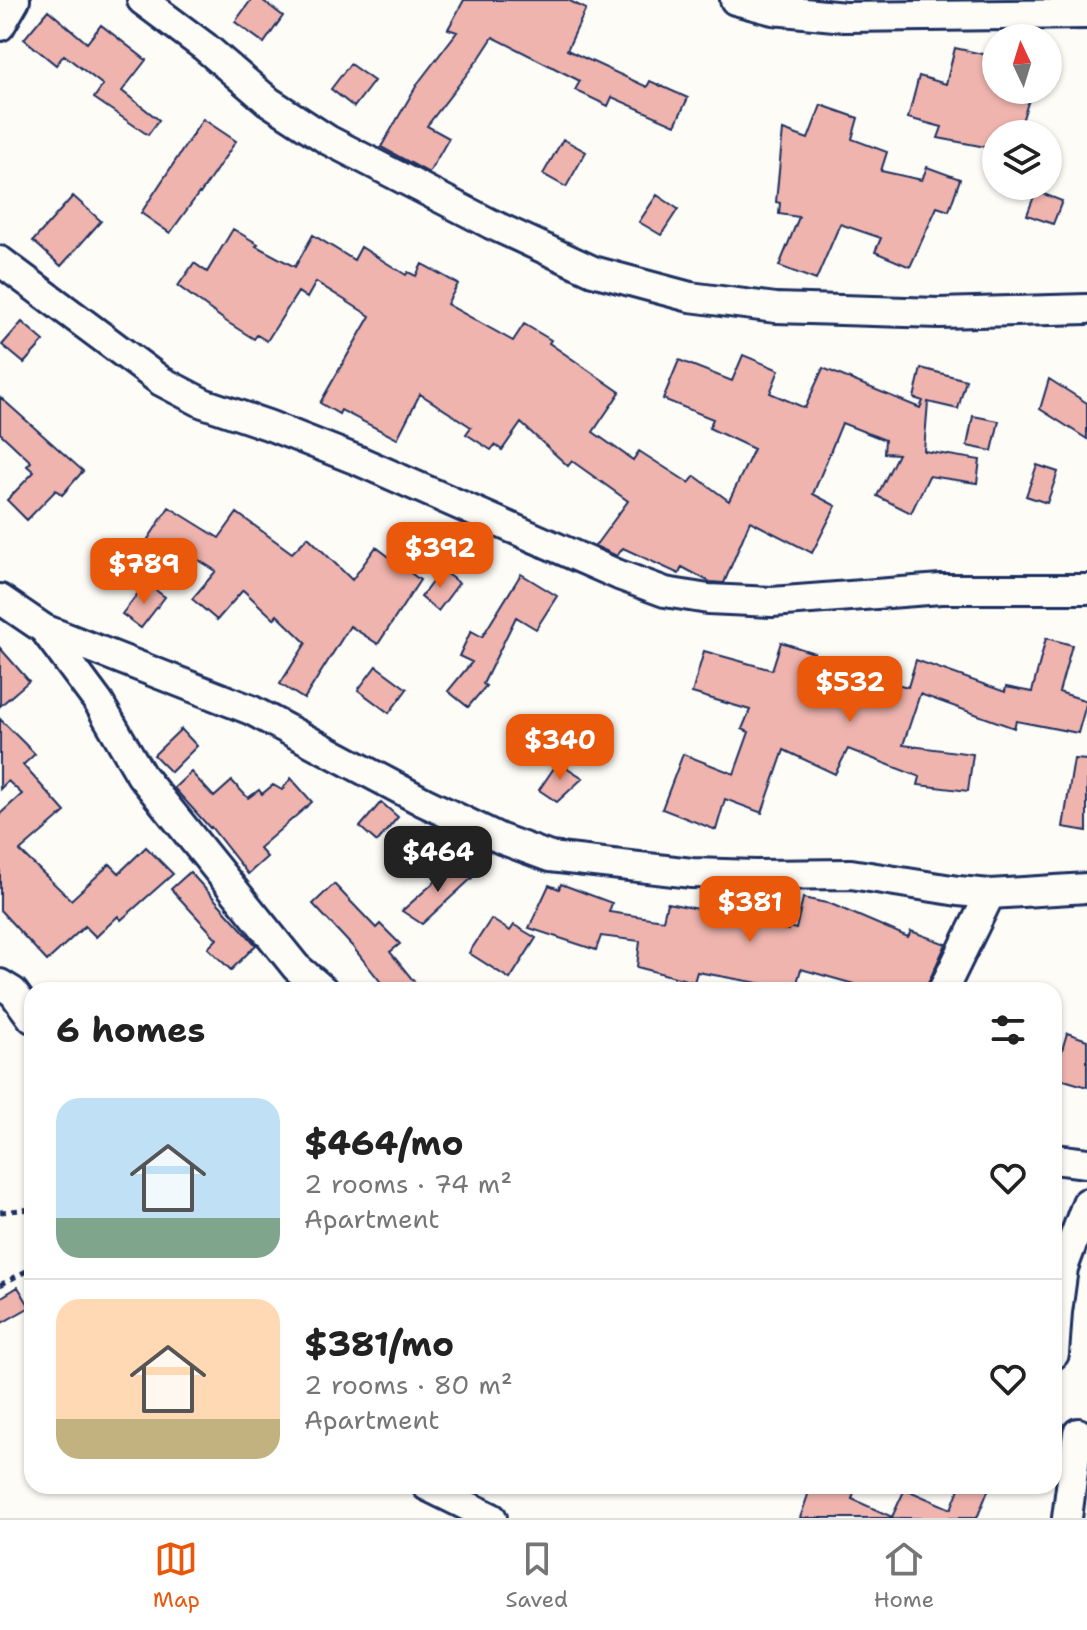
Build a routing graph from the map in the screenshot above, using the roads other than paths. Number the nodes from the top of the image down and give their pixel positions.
1 (15, 0) edge
2 (142, 0) edge
3 (735, 0) edge
4 (1087, 14) edge
5 (0, 26) edge
6 (0, 261) edge
7 (1087, 309) edge
8 (1087, 589) edge
9 (0, 599) edge
10 (44, 629) junction
11 (1087, 888) edge
12 (990, 894) junction
13 (314, 982) edge
14 (947, 982) edge
15 (0, 984) edge
16 (24, 1007) edge
17 (1062, 1160) edge
18 (1087, 1163) edge
19 (1087, 1203) edge
20 (1062, 1275) edge
21 (1073, 1432) edge
22 (443, 1494) edge
23 (492, 1518) edge
24 (1067, 1518) edge

1 - 5 street
2 - 7 street
3 - 4 street
6 - 8 street
9 - 10 street
10 - 12 street
10 - 13 street
11 - 12 street
12 - 14 street
15 - 16 street
17 - 18 street
19 - 20 street
21 - 24 street
22 - 23 street

